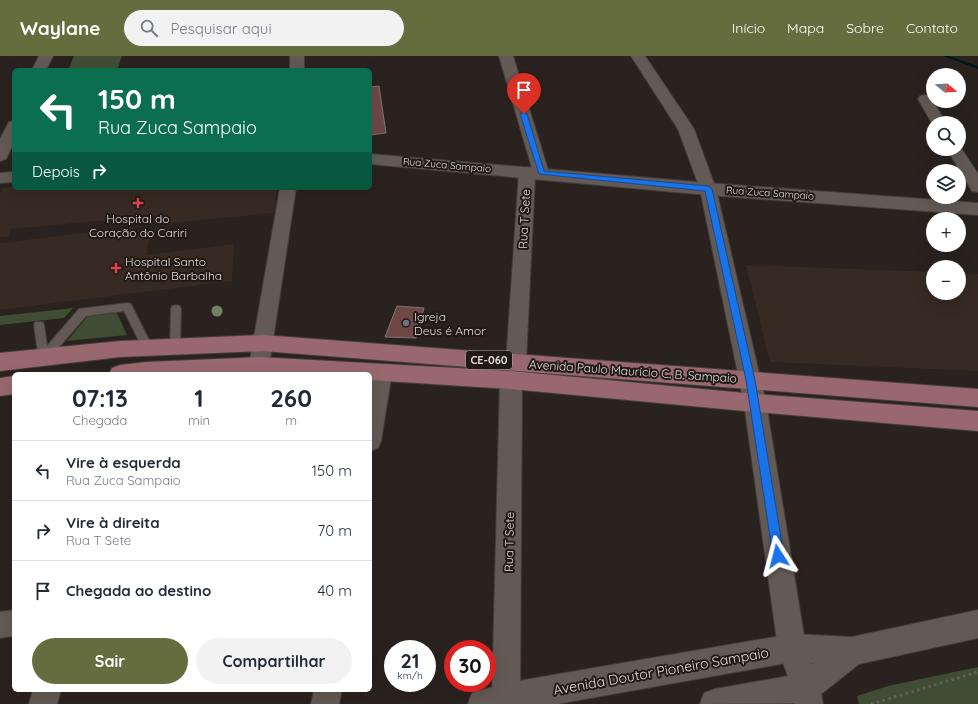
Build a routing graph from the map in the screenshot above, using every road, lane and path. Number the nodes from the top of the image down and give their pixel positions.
1 (46, 56) edge
2 (297, 56) edge
3 (506, 56) edge
4 (638, 56) edge
5 (40, 68) edge
6 (297, 68) edge
7 (925, 99) dead end
8 (935, 116) edge
9 (12, 129) edge
10 (0, 156) edge
11 (959, 156) edge
12 (372, 159) edge
13 (534, 172) junction
14 (12, 177) edge
15 (0, 178) edge
16 (978, 187) edge
17 (708, 189) junction
18 (288, 190) edge
19 (978, 209) edge
20 (176, 309) dead end
21 (39, 325) dead end
22 (263, 343) junction
23 (175, 347) junction
24 (148, 348) junction
25 (43, 358) junction
26 (0, 362) edge
27 (258, 366) junction
28 (514, 371) junction
29 (162, 372) edge
30 (382, 372) junction
31 (12, 385) edge
32 (0, 387) edge
33 (753, 391) junction
34 (978, 398) edge
35 (978, 421) edge
36 (372, 430) edge
37 (12, 623) edge
38 (978, 624) edge
39 (0, 625) edge
40 (792, 648) junction
41 (852, 651) junction
42 (978, 672) edge
43 (46, 692) edge
44 (328, 692) edge
45 (807, 696) edge
46 (499, 702) edge
47 (43, 704) edge
48 (325, 704) edge
49 (715, 704) edge
50 (871, 704) edge

1 - 5 street
2 - 6 street
3 - 13 street, Rua T Sete
4 - 17 street
7 - 8 street
9 - 10 street
11 - 16 street
12 - 13 street, Rua Zuca Sampaio
13 - 17 street, Rua Zuca Sampaio
13 - 28 street, Rua T Sete
14 - 15 street
17 - 19 street, Rua Zuca Sampaio
17 - 33 street
18 - 22 street
20 - 23 lane
21 - 25 lane
22 - 23 main road, Avenida Paulo Maurício C. B. Sampaio / CE-060
22 - 27 street
22 - 28 main road, Avenida Paulo Maurício C. B. Sampaio / CE-060
23 - 24 main road, Avenida Paulo Maurício C. B. Sampaio / CE-060
24 - 25 main road, Avenida Paulo Maurício C. B. Sampaio / CE-060
24 - 25 lane
25 - 26 main road, Avenida Paulo Maurício C. B. Sampaio / CE-060
27 - 29 main road, Avenida Paulo Maurício C. B. Sampaio / CE-060
27 - 30 main road, Avenida Paulo Maurício C. B. Sampaio / CE-060
28 - 30 main road, Avenida Paulo Maurício C. B. Sampaio / CE-060
28 - 33 main road, Avenida Paulo Maurício C. B. Sampaio / CE-060
28 - 46 street, Rua T Sete
30 - 36 street
31 - 32 main road
33 - 34 main road, Avenida Paulo Maurício C. B. Sampaio / CE-060
33 - 35 main road, Avenida Paulo Maurício C. B. Sampaio / CE-060
33 - 40 street
37 - 39 street
38 - 41 street
40 - 41 street, Avenida Doutor Pioneiro Sampaio
40 - 45 street
40 - 46 street, Avenida Doutor Pioneiro Sampaio
41 - 45 street
42 - 50 path
43 - 47 street
44 - 48 street
45 - 49 street

